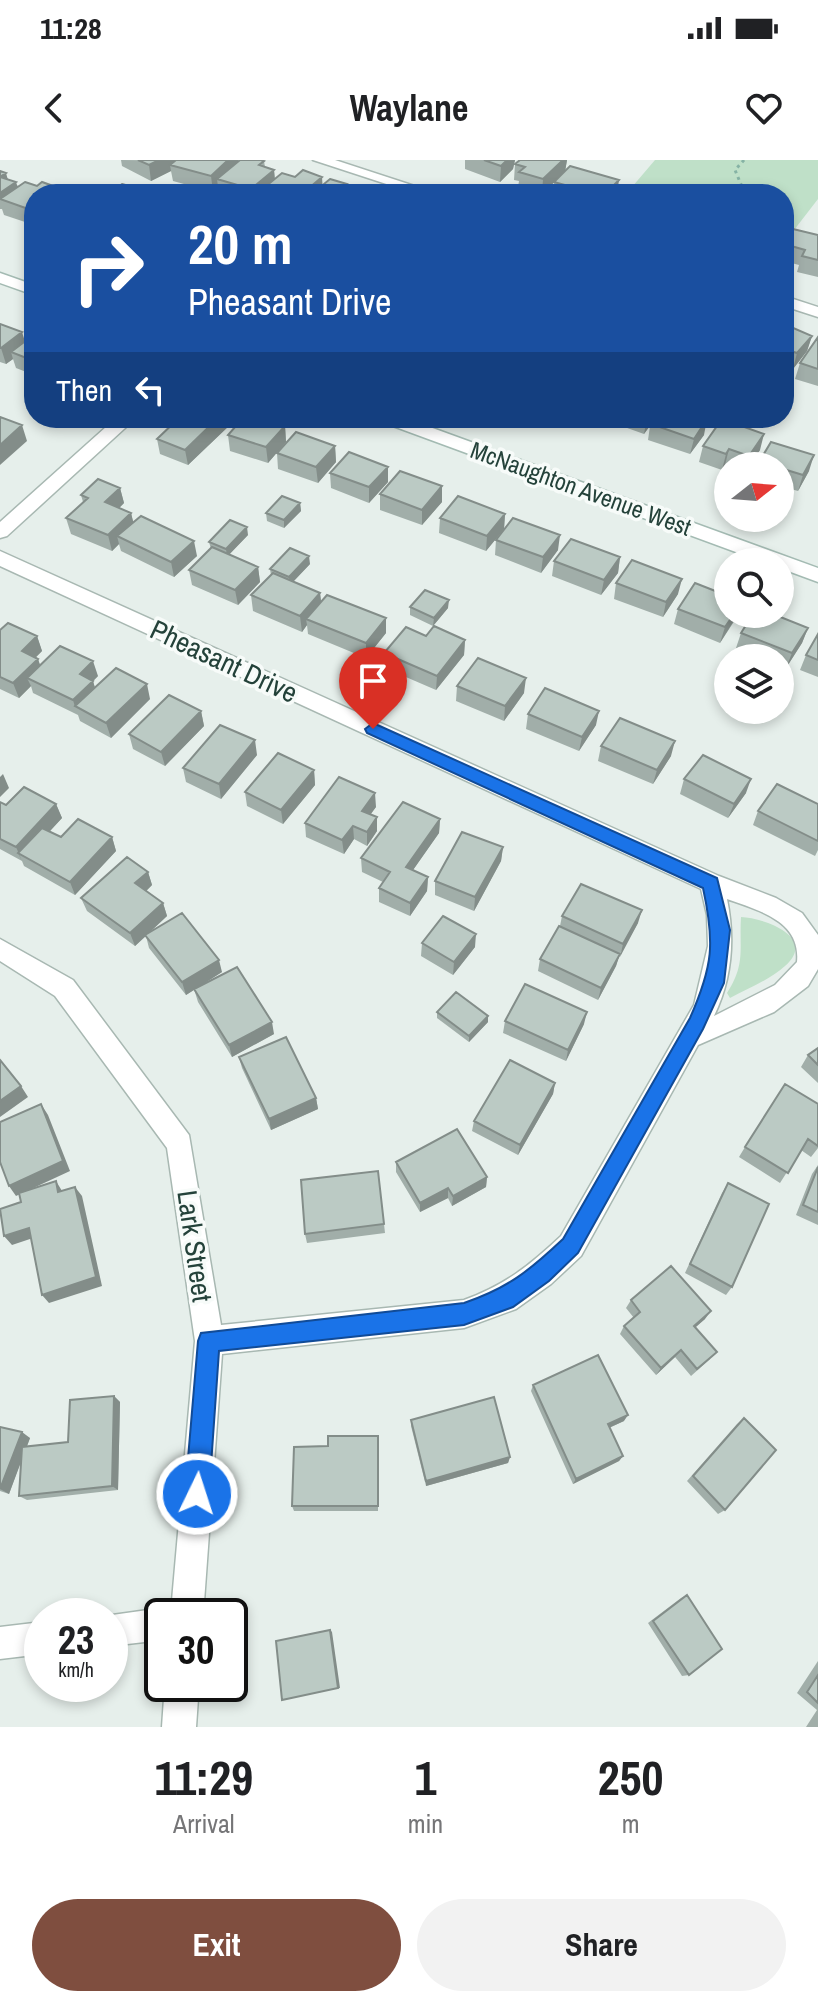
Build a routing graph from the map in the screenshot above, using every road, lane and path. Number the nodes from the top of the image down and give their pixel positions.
1 (320, 160) edge
2 (744, 160) edge
3 (399, 184) edge
4 (741, 184) edge
5 (0, 278) edge
6 (24, 286) edge
7 (794, 304) edge
8 (818, 312) edge
9 (116, 428) edge
10 (415, 428) edge
11 (0, 532) edge
12 (0, 558) edge
13 (818, 575) edge
14 (711, 883) junction
15 (0, 949) edge
16 (689, 1037) junction
17 (209, 1341) junction
18 (188, 1598) edge
19 (24, 1640) edge
20 (0, 1643) edge
21 (181, 1702) edge
22 (179, 1727) edge

1 - 3 street
2 - 4 path
5 - 6 street
7 - 8 street
9 - 11 street
10 - 13 street, McNaughton Avenue West
12 - 14 street, Pheasant Drive
14 - 16 street
14 - 16 street, Pheasant Drive
15 - 17 street, Lark Street
16 - 17 street
17 - 18 street, Lark Street
19 - 20 street
21 - 22 street

